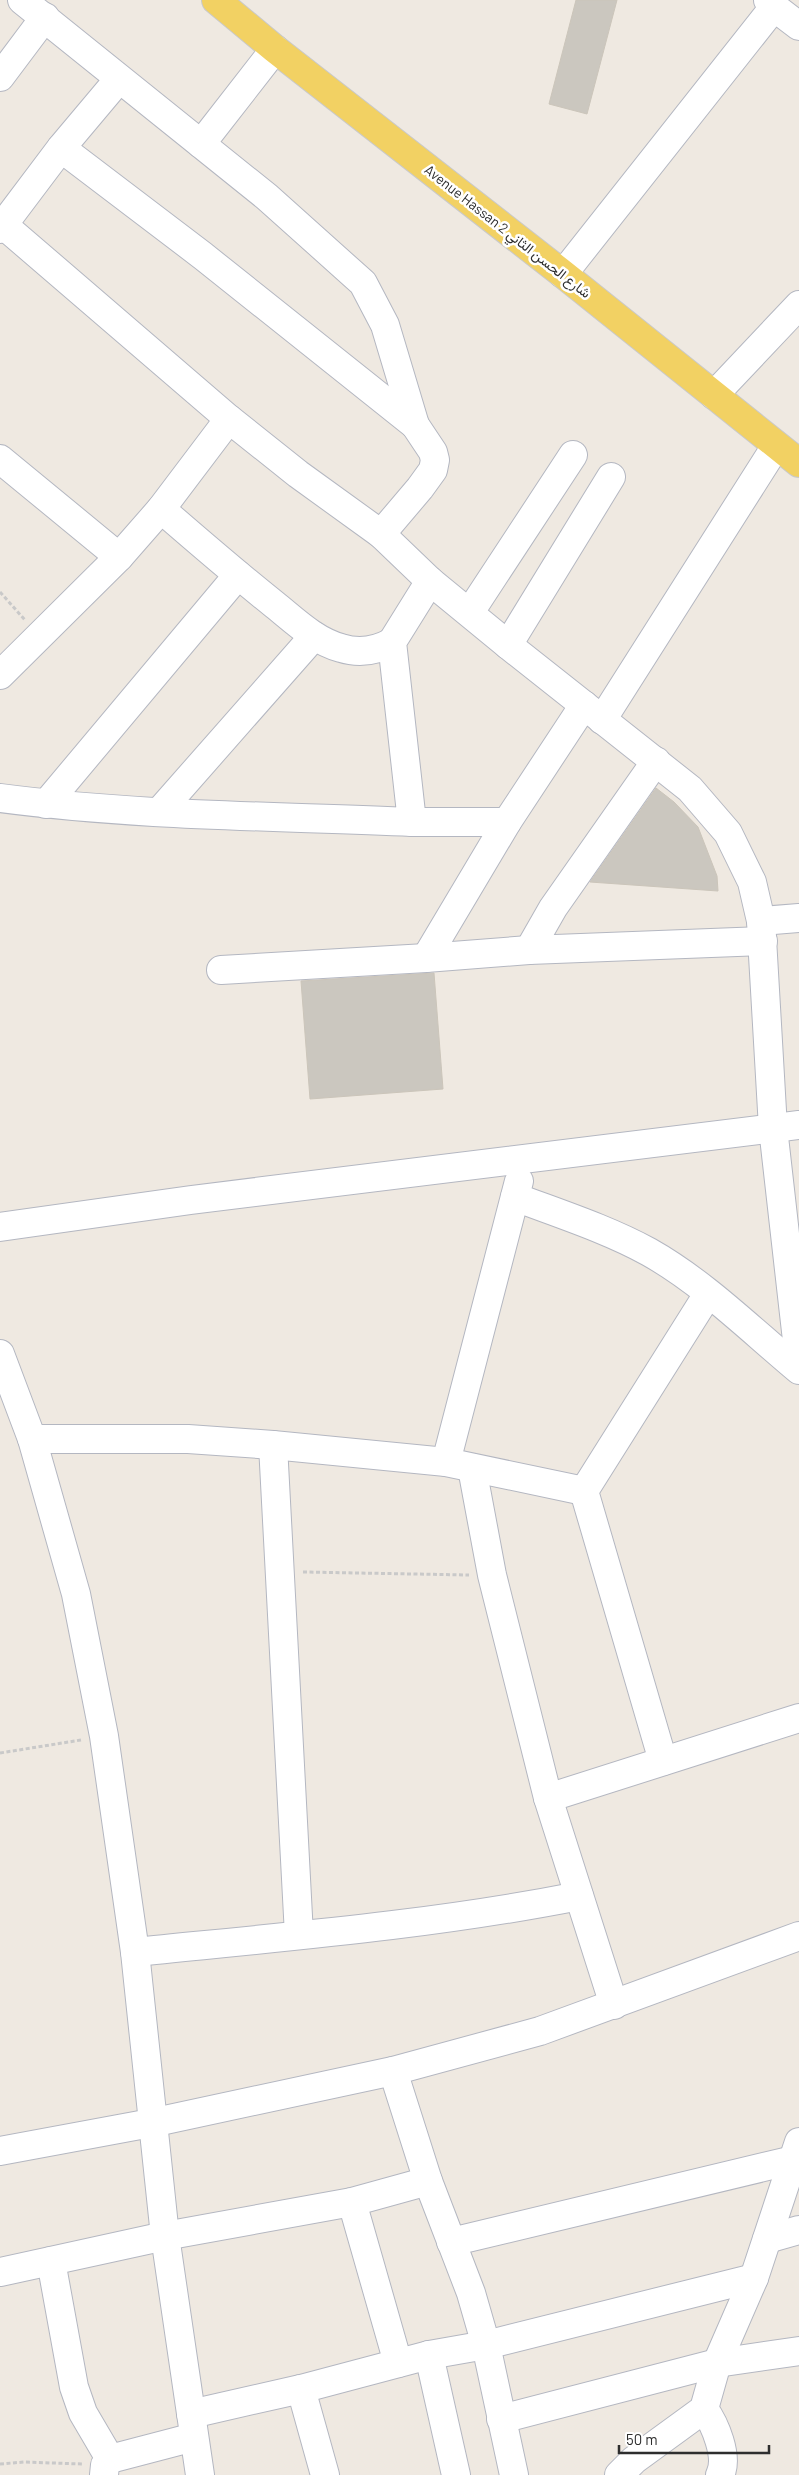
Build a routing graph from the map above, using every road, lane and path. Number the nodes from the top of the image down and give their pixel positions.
1 (22, 0) edge
2 (216, 0) edge
3 (771, 4) edge
4 (45, 17) junction
5 (799, 26) edge
6 (275, 49) junction
7 (0, 77) edge
8 (120, 79) junction
9 (202, 144) junction
10 (61, 148) junction
11 (1, 225) edge
12 (563, 274) junction
13 (799, 305) edge
14 (714, 394) junction
15 (229, 419) junction
16 (415, 425) junction
17 (776, 446) junction
18 (573, 455) dead end
19 (0, 459) edge
20 (799, 463) edge
21 (612, 477) dead end
22 (162, 509) junction
23 (381, 534) junction
24 (120, 557) junction
25 (238, 576) junction
26 (430, 581) junction
27 (0, 592) edge
28 (470, 612) junction
29 (39, 635) junction
30 (314, 636) junction
31 (392, 642) junction
32 (508, 645) junction
33 (0, 675) edge
34 (593, 713) junction
35 (656, 761) junction
36 (0, 798) edge
37 (46, 804) junction
38 (160, 811) junction
39 (412, 822) junction
40 (507, 822) junction
41 (799, 918) edge
42 (762, 931) junction
43 (529, 950) junction
44 (426, 958) junction
45 (221, 970) dead end
46 (786, 1126) edge
47 (525, 1159) junction
48 (515, 1197) junction
49 (0, 1227) edge
50 (708, 1294) junction
51 (0, 1354) edge
52 (799, 1358) edge
53 (799, 1370) edge
54 (32, 1439) junction
55 (272, 1445) junction
56 (446, 1462) junction
57 (472, 1468) junction
58 (584, 1491) junction
59 (279, 1571) junction
60 (492, 1575) junction
61 (799, 1718) edge
62 (104, 1736) junction
63 (0, 1753) edge
64 (663, 1761) junction
65 (548, 1798) junction
66 (579, 1896) junction
67 (299, 1935) junction
68 (799, 1936) edge
69 (134, 1952) junction
70 (614, 2005) junction
71 (393, 2071) junction
72 (151, 2123) junction
73 (0, 2151) edge
74 (796, 2151) edge
75 (428, 2181) junction
76 (352, 2202) junction
77 (799, 2230) edge
78 (165, 2236) junction
79 (767, 2239) junction
80 (451, 2242) junction
81 (51, 2261) junction
82 (0, 2272) edge
83 (754, 2278) junction
84 (486, 2345) junction
85 (799, 2351) edge
86 (428, 2355) junction
87 (398, 2363) junction
88 (717, 2363) junction
89 (301, 2389) junction
90 (704, 2409) junction
91 (501, 2419) junction
92 (192, 2426) junction
93 (0, 2464) edge
94 (106, 2466) edge
95 (200, 2475) edge
96 (325, 2475) edge
97 (456, 2475) edge
98 (514, 2475) edge
99 (619, 2475) edge
100 (720, 2475) edge

1 - 4 street
2 - 6 main road, Avenue Hassan 2 شارع الحسن الثاني
3 - 5 street
3 - 12 street
4 - 7 street
4 - 8 street
6 - 9 street
6 - 12 main road, Avenue Hassan 2 شارع الحسن الثاني
8 - 9 street
8 - 10 street
9 - 16 street
10 - 11 street
10 - 16 street
11 - 15 street
12 - 14 main road, Avenue Hassan 2 شارع الحسن الثاني
13 - 14 street
14 - 17 main road, Avenue Hassan 2 شارع الحسن الثاني
15 - 22 street
15 - 23 street
16 - 23 street
17 - 20 main road, Avenue Hassan 2 شارع الحسن الثاني
17 - 34 street
18 - 28 street
19 - 24 street
21 - 32 street
22 - 24 street
22 - 25 street
23 - 26 street
24 - 29 street
25 - 30 street
25 - 37 street
26 - 28 street
26 - 31 street
27 - 29 path
28 - 32 street
29 - 33 street
30 - 31 street
30 - 38 street
31 - 39 street
32 - 34 street
34 - 35 street
34 - 40 street
35 - 42 street
35 - 43 street
36 - 37 street
37 - 38 street
38 - 39 street
39 - 40 street
40 - 44 street
41 - 42 street
42 - 43 street
42 - 46 street
43 - 44 street
44 - 45 street
46 - 47 street
46 - 52 street
47 - 48 street
47 - 49 street
48 - 50 street
48 - 56 street
50 - 53 street
50 - 58 street
51 - 54 street
54 - 55 street
54 - 62 street
55 - 56 street
55 - 59 street
56 - 57 street
57 - 58 street
57 - 60 street
58 - 64 street
59 - 60 path
59 - 67 street
60 - 65 street
61 - 64 street
62 - 63 path
62 - 69 street
64 - 65 street
65 - 66 street
66 - 67 street
66 - 70 street
67 - 69 street
68 - 70 street
69 - 72 street
70 - 71 street
71 - 72 street
71 - 75 street
72 - 73 street
72 - 78 street
74 - 79 street
74 - 80 street
75 - 76 street
75 - 80 street
76 - 78 street
76 - 87 street
77 - 79 street
78 - 81 street
78 - 92 street
79 - 83 street
80 - 84 street
81 - 82 street
81 - 94 street
83 - 84 street
83 - 88 street
84 - 86 street
84 - 91 street
85 - 88 street
86 - 87 street
86 - 97 street
87 - 89 street
88 - 90 street
88 - 91 street
89 - 92 street
89 - 96 street
90 - 99 street
90 - 100 street
91 - 98 street
92 - 94 street
92 - 95 street
93 - 94 path

